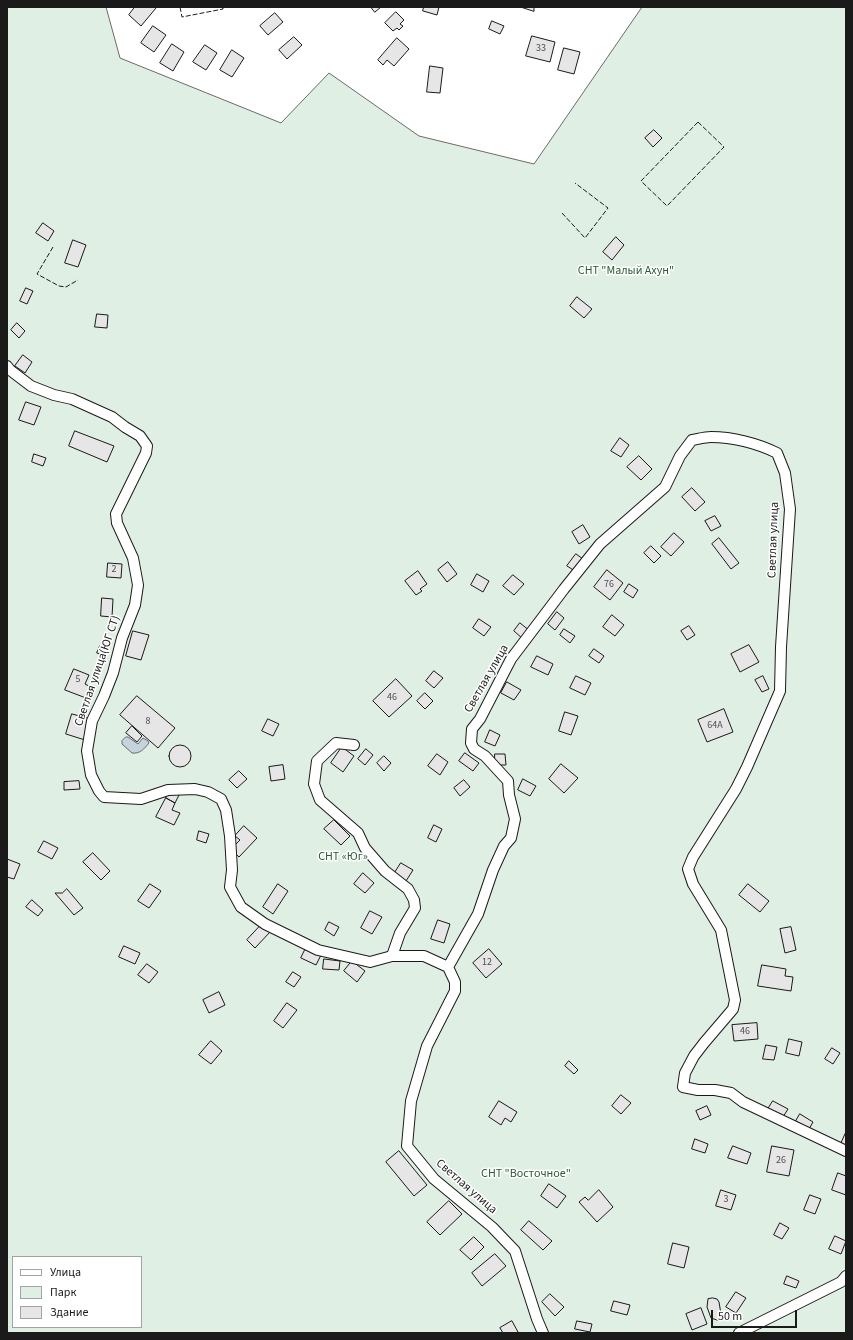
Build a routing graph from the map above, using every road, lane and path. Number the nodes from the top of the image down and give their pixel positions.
1 (7, 366) edge
2 (354, 745) dead end
3 (392, 956) junction
4 (448, 967) junction
5 (846, 1151) edge
6 (846, 1276) edge
7 (543, 1333) edge
8 (739, 1333) edge

1 - 3 street, Светлая улица(ЮГ СТ)
2 - 3 street
3 - 4 street
4 - 5 street, Светлая улица
4 - 7 street, Светлая улица
6 - 8 street

